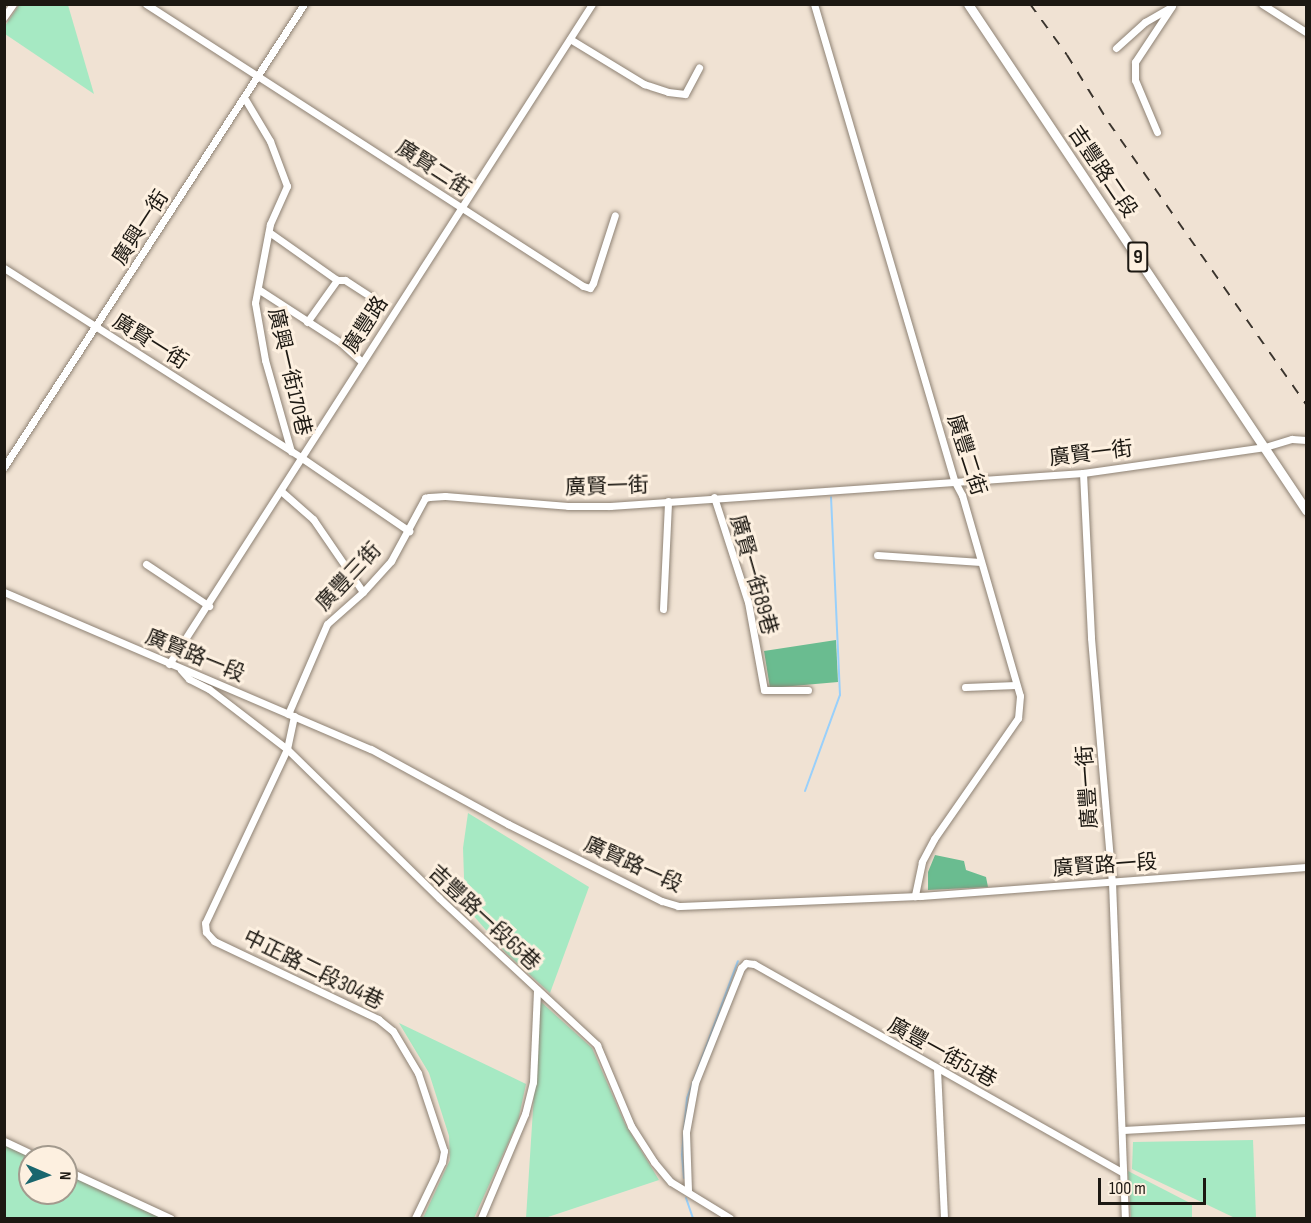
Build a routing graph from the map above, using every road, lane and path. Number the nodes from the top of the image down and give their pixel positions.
1 (13, 4) edge
2 (146, 4) edge
3 (304, 4) edge
4 (592, 4) edge
5 (814, 4) edge
6 (968, 4) edge
7 (1262, 4) edge
8 (1173, 5) edge
9 (4, 17) edge
10 (1306, 32) edge
11 (570, 39) junction
12 (1116, 48) dead end
13 (699, 69) dead end
14 (259, 76) junction
15 (245, 99) junction
16 (1157, 132) dead end
17 (461, 208) junction
18 (615, 215) dead end
19 (269, 232) junction
20 (4, 268) edge
21 (336, 280) junction
22 (258, 289) junction
23 (371, 297) dead end
24 (308, 322) junction
25 (96, 328) junction
26 (361, 361) junction
27 (1306, 440) edge
28 (1265, 447) junction
29 (291, 452) junction
30 (302, 458) junction
31 (4, 467) edge
32 (1083, 473) junction
33 (956, 482) junction
34 (280, 491) junction
35 (714, 497) junction
36 (668, 501) junction
37 (1306, 510) edge
38 (409, 531) junction
39 (877, 555) dead end
40 (981, 561) junction
41 (146, 564) dead end
42 (4, 592) edge
43 (363, 592) junction
44 (209, 606) junction
45 (663, 609) dead end
46 (169, 664) junction
47 (179, 668) junction
48 (1016, 686) junction
49 (965, 687) dead end
50 (808, 690) dead end
51 (291, 715) junction
52 (287, 749) junction
53 (236, 856) joint
54 (1306, 867) edge
55 (1112, 882) junction
56 (915, 896) junction
57 (537, 990) junction
58 (936, 1069) junction
59 (1306, 1120) edge
60 (1122, 1130) junction
61 (4, 1141) edge
62 (18, 1147) edge
63 (1122, 1172) junction
64 (78, 1176) edge
65 (688, 1190) junction
66 (170, 1218) edge
67 (415, 1218) edge
68 (481, 1218) edge
69 (730, 1218) edge
70 (944, 1218) edge
71 (1125, 1218) edge

1 - 9 street
2 - 14 street, 廣賢二街
3 - 14 street, 廣興一街
4 - 11 street, 廣豐路
5 - 33 street, 廣豐二街
6 - 28 main road, 吉豐路二段 / 9
7 - 10 street
8 - 12 street
8 - 16 street
11 - 13 street
11 - 17 street, 廣豐路
14 - 15 street, 廣興一街
14 - 17 street, 廣賢二街
15 - 19 street, 廣興一街170巷
15 - 25 street, 廣興一街
17 - 18 street, 廣賢二街
17 - 26 street, 廣豐路
19 - 21 street
19 - 22 street, 廣興一街170巷
20 - 25 street, 廣賢一街
21 - 23 street
21 - 24 street
22 - 24 street
22 - 29 street, 廣興一街170巷
24 - 26 street
25 - 29 street, 廣賢一街
25 - 31 street, 廣興一街
26 - 30 street, 廣豐路
27 - 28 street, 廣賢一街
28 - 32 street, 廣賢一街
28 - 37 main road, 吉豐路二段 / 9
29 - 30 street, 廣賢一街
30 - 34 street, 廣豐路
30 - 38 street, 廣賢一街
32 - 33 street, 廣賢一街
32 - 55 street, 廣豐一街
33 - 35 street, 廣賢一街
33 - 40 street, 廣豐二街
34 - 43 street
34 - 44 street, 廣豐路
35 - 36 street, 廣賢一街
35 - 50 street, 廣賢一街89巷
36 - 38 street, 廣賢一街
36 - 45 street
38 - 43 street, 廣豐三街
39 - 40 street
40 - 48 street, 廣豐二街
41 - 44 street
42 - 46 street, 廣賢路一段
43 - 51 street, 廣豐三街
44 - 46 street, 廣豐路
46 - 47 street, 廣賢路一段
47 - 51 street, 廣賢路一段
47 - 52 street, 吉豐路一段65巷
48 - 49 street
48 - 56 street, 廣豐二街
51 - 52 street, 廣豐三街
51 - 56 street, 廣賢路一段
52 - 53 street, 廣豐三街
52 - 57 street, 吉豐路一段65巷
53 - 67 street, 中正路二段304巷
54 - 55 street, 廣賢路一段
55 - 56 street, 廣賢路一段
55 - 60 street, 廣豐一街
57 - 65 street, 吉豐路一段65巷
57 - 68 street
58 - 63 street, 廣豐一街51巷
58 - 65 street, 廣豐一街51巷
58 - 70 street
59 - 60 street
60 - 63 street, 廣豐一街
61 - 62 street
63 - 71 street, 廣豐一街
64 - 66 street
65 - 69 street, 吉豐路一段65巷

